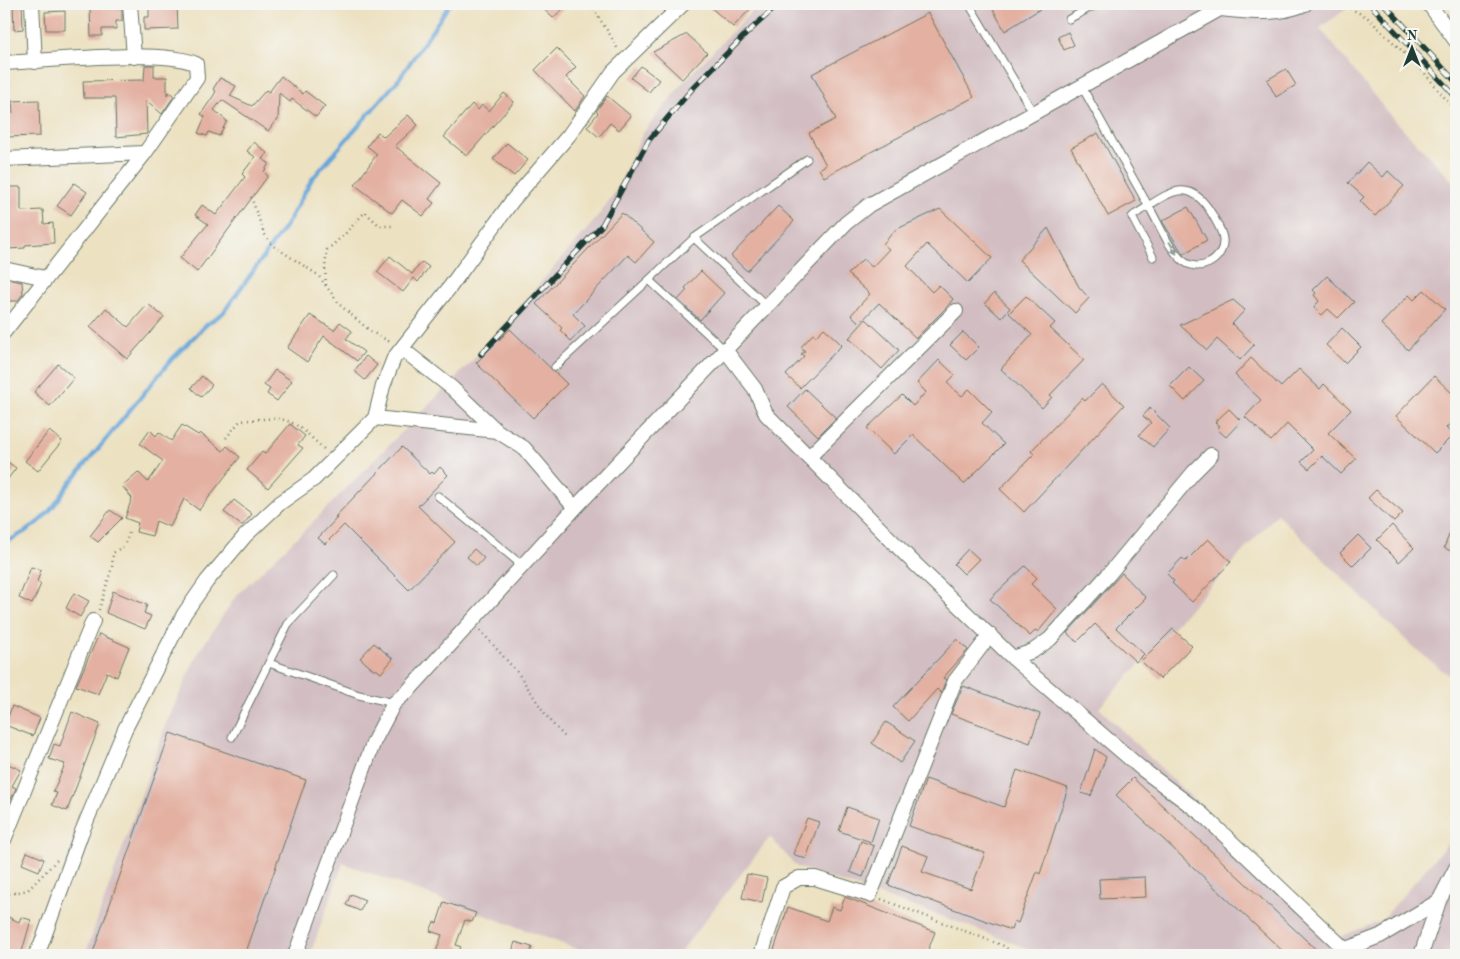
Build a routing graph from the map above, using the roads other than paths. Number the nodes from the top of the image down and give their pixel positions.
1 (32, 4) edge
2 (130, 4) edge
3 (683, 4) edge
4 (969, 4) edge
5 (1097, 4) edge
6 (1304, 4) edge
7 (1429, 4) edge
8 (1069, 19) dead end
9 (1456, 41) edge
10 (134, 57) junction
11 (35, 62) junction
12 (4, 63) edge
13 (1082, 87) junction
14 (1034, 115) junction
15 (145, 153) junction
16 (4, 159) edge
17 (807, 159) dead end
18 (1149, 206) junction
19 (694, 238) junction
20 (1153, 257) dead end
21 (4, 269) edge
22 (45, 278) junction
23 (650, 281) junction
24 (768, 307) junction
25 (956, 311) dead end
26 (4, 332) edge
27 (402, 349) junction
28 (726, 351) junction
29 (555, 367) dead end
30 (375, 418) junction
31 (497, 431) junction
32 (1211, 455) dead end
33 (809, 457) junction
34 (438, 496) dead end
35 (575, 508) junction
36 (523, 566) junction
37 (334, 575) dead end
38 (93, 621) road end
39 (990, 635) junction
40 (1013, 658) junction
41 (269, 663) junction
42 (394, 702) junction
43 (232, 737) dead end
44 (4, 840) edge
45 (1456, 868) edge
46 (1439, 901) junction
47 (1348, 952) edge
48 (35, 955) edge
49 (295, 955) edge
50 (761, 955) edge
51 (1421, 955) edge

1 - 11 street
2 - 10 street
3 - 27 street
4 - 14 lane
5 - 8 lane
6 - 13 street
7 - 9 street
10 - 11 street
10 - 15 street
11 - 12 street
13 - 14 street
13 - 18 lane
14 - 24 street
15 - 16 street
15 - 22 street
17 - 19 lane
18 -> 18 lane
18 - 20 lane
19 - 23 lane
19 - 24 lane
21 - 22 street
22 - 26 street
23 - 28 lane
23 - 29 lane
24 - 28 street
25 - 33 street
27 - 30 street
27 - 31 street
28 - 33 street
28 - 35 street
30 - 31 street
30 - 48 street
31 - 35 street
32 - 40 street
33 - 39 street
34 - 36 lane
35 - 36 street
36 - 42 street
37 - 41 lane
38 - 44 street
39 - 40 street
39 - 50 street
40 - 47 street
41 - 42 lane
41 - 43 lane
42 - 49 street
45 - 46 street
46 - 47 street
46 - 51 street

